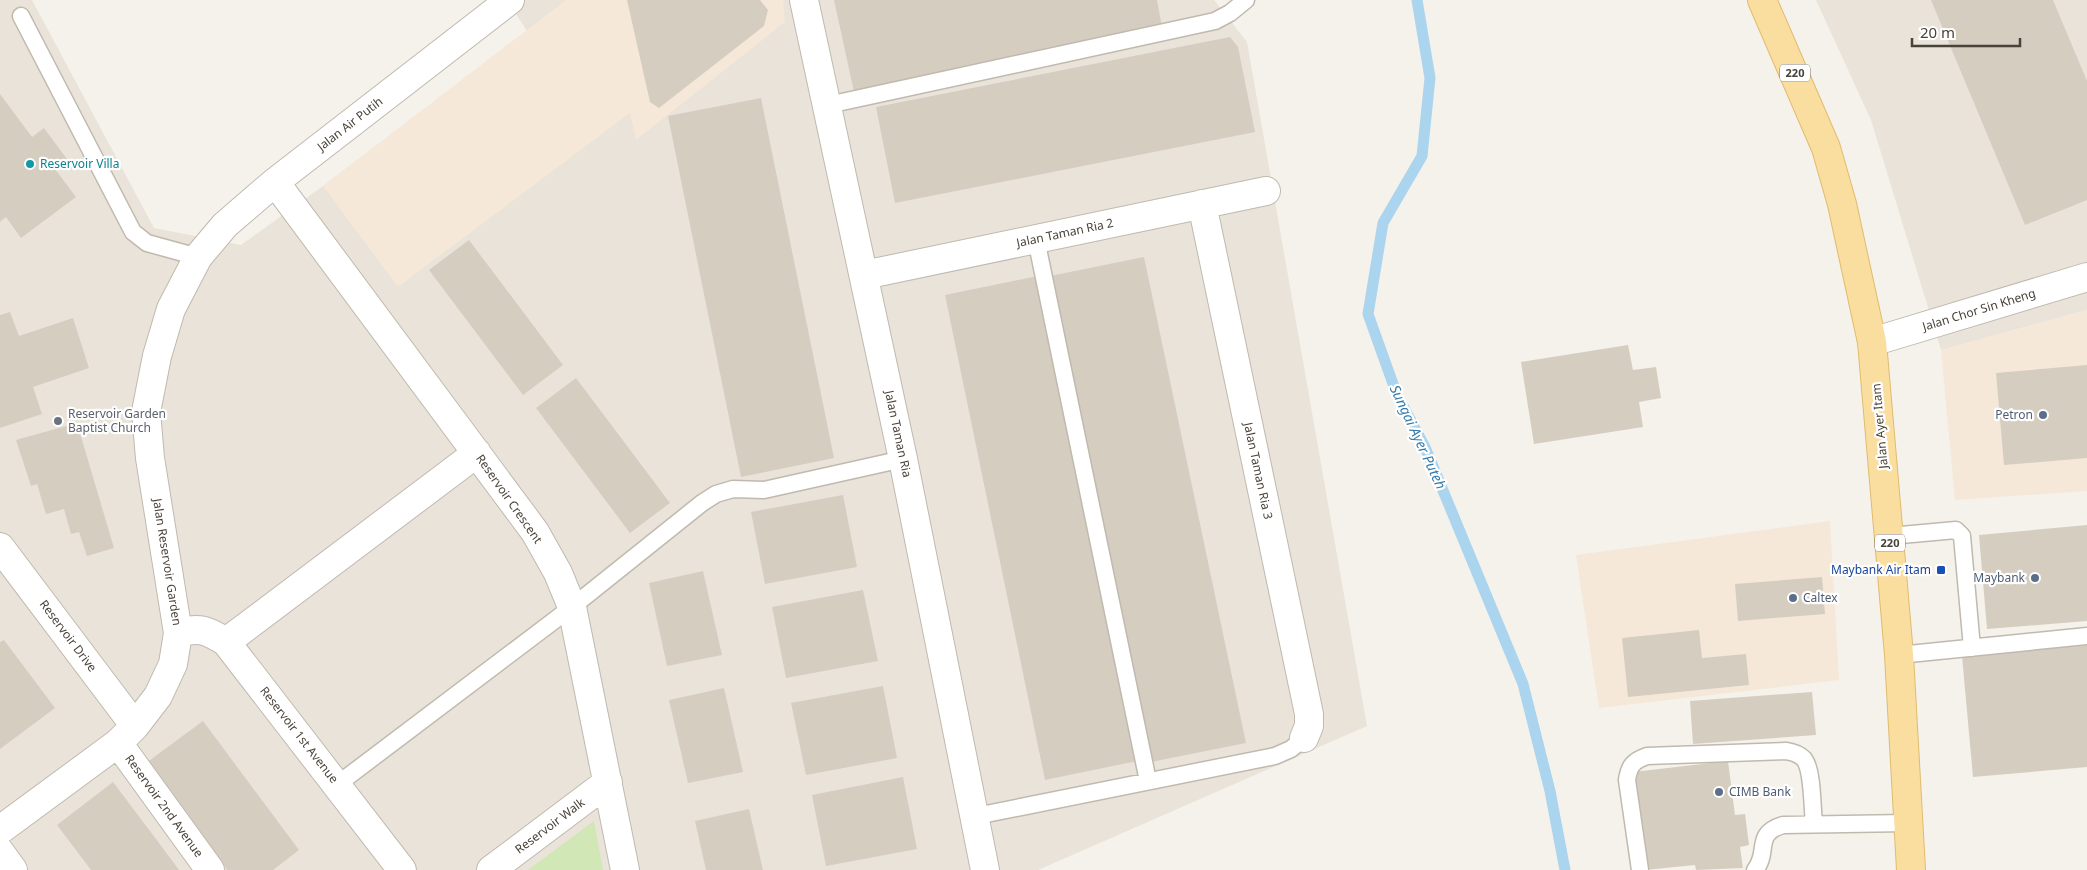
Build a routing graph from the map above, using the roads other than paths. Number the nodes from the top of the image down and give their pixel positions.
1 (510, 0) edge
2 (804, 0) edge
3 (1246, 0) edge
4 (1762, 0) edge
5 (20, 16) dead end
6 (828, 105) junction
7 (275, 182) junction
8 (1266, 191) dead end
9 (1202, 204) junction
10 (1036, 239) junction
11 (198, 257) junction
12 (864, 275) junction
13 (2087, 277) edge
14 (1872, 342) junction
15 (477, 452) junction
16 (903, 459) junction
17 (1890, 536) junction
18 (0, 547) edge
19 (572, 607) junction
20 (178, 633) junction
21 (2087, 636) edge
22 (226, 642) junction
23 (1972, 648) junction
24 (1899, 655) junction
25 (127, 734) junction
26 (1304, 738) joint
27 (1148, 780) junction
28 (608, 782) junction
29 (338, 784) junction
30 (976, 816) junction
31 (1814, 823) junction
32 (1907, 823) junction
33 (0, 830) edge
34 (0, 852) edge
35 (13, 870) edge
36 (210, 870) edge
37 (402, 870) edge
38 (491, 870) edge
39 (625, 870) edge
40 (985, 870) edge
41 (1640, 870) edge
42 (1755, 870) edge
43 (1911, 870) edge

1 - 7 street, Jalan Air Putih
2 - 6 street, Jalan Taman Ria
3 - 6 lane
4 - 14 main road, Jalan Ayer Itam / 220
5 - 11 lane
6 - 12 street, Jalan Taman Ria
7 - 11 street, Jalan Air Putih
7 - 15 street, Reservoir Crescent
8 - 9 street, Jalan Taman Ria 2
9 - 10 street, Jalan Taman Ria 2
9 - 26 street, Jalan Taman Ria 3
10 - 12 street, Jalan Taman Ria 2
10 - 27 lane
11 - 20 street, Jalan Reservoir Garden
12 - 16 street, Jalan Taman Ria
13 - 14 street, Jalan Chor Sin Kheng
14 - 17 main road, Jalan Ayer Itam / 220
15 - 19 street, Reservoir Crescent
15 - 22 street
16 - 19 lane
16 - 30 street, Jalan Taman Ria
17 - 23 lane
17 - 24 main road, Jalan Ayer Itam / 220
18 - 25 street, Reservoir Drive
19 - 28 street, Reservoir Crescent
19 - 29 lane
20 - 22 street, Reservoir 1st Avenue
20 - 25 street, Jalan Reservoir Garden
21 - 23 lane
22 - 29 street, Reservoir 1st Avenue
23 - 24 lane
24 - 32 main road, Jalan Ayer Itam / 220
25 - 33 street, Jalan Reservoir Garden
25 - 36 street, Reservoir 2nd Avenue
26 - 27 lane
27 - 30 lane
28 - 38 street, Reservoir Walk
28 - 39 street, Reservoir Crescent
29 - 37 street, Reservoir 1st Avenue
30 - 40 street, Jalan Taman Ria
31 - 32 lane
31 - 41 lane
31 - 42 lane
32 - 43 main road, Jalan Ayer Itam / 220
34 - 35 street

